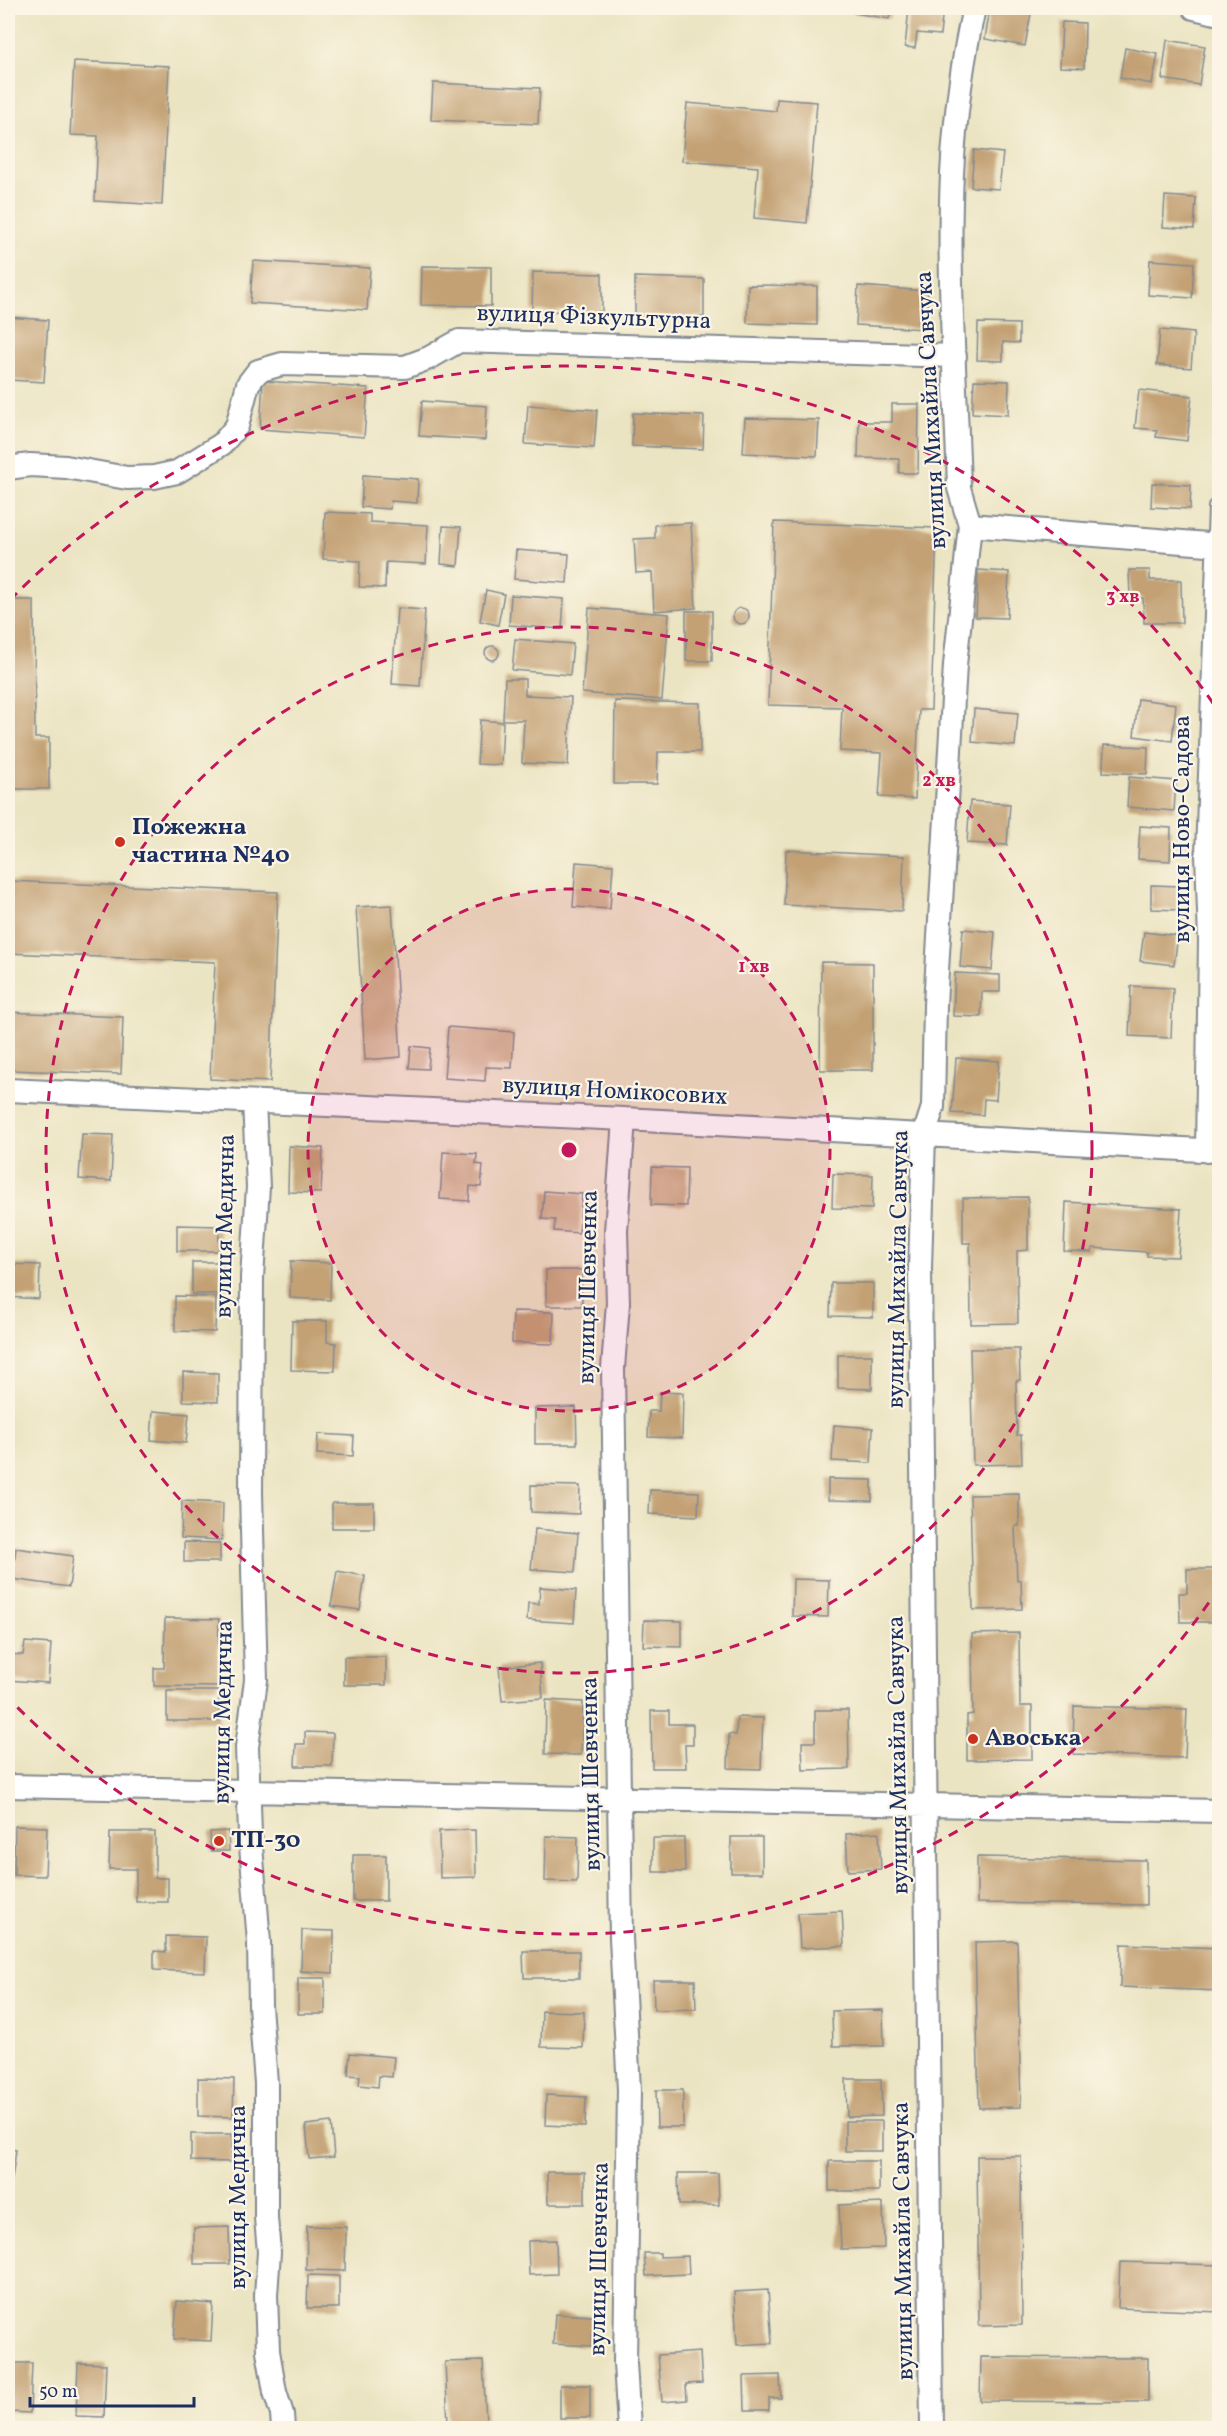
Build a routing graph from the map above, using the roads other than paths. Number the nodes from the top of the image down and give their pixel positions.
1 (974, 8) edge
2 (1194, 8) edge
3 (1220, 14) edge
4 (955, 356) junction
5 (8, 468) edge
6 (1220, 508) edge
7 (970, 525) junction
8 (1218, 545) edge
9 (8, 1090) edge
10 (254, 1102) junction
11 (624, 1119) junction
12 (924, 1136) junction
13 (1213, 1151) edge
14 (8, 1786) edge
15 (250, 1792) junction
16 (618, 1800) junction
17 (926, 1806) junction
18 (1220, 1811) edge
19 (283, 2428) edge
20 (629, 2428) edge
21 (933, 2428) edge

1 - 4 street, вулиця Михайла Савчука
2 - 3 street
4 - 5 street, вулиця Фізкультурна
4 - 7 street, вулиця Михайла Савчука
6 - 8 street, вулиця Ново-Садова
7 - 8 street
7 - 12 street, вулиця Михайла Савчука
8 - 13 street, вулиця Ново-Садова
9 - 10 street, вулиця Номікосових
10 - 11 street, вулиця Номікосових
10 - 15 street, вулиця Медична
11 - 12 street, вулиця Номікосових
11 - 16 street, вулиця Шевченка
12 - 13 street, вулиця Номікосових
12 - 17 street, вулиця Михайла Савчука
14 - 15 street
15 - 16 street
15 - 19 street, вулиця Медична
16 - 17 street
16 - 20 street, вулиця Шевченка
17 - 18 street
17 - 21 street, вулиця Михайла Савчука

